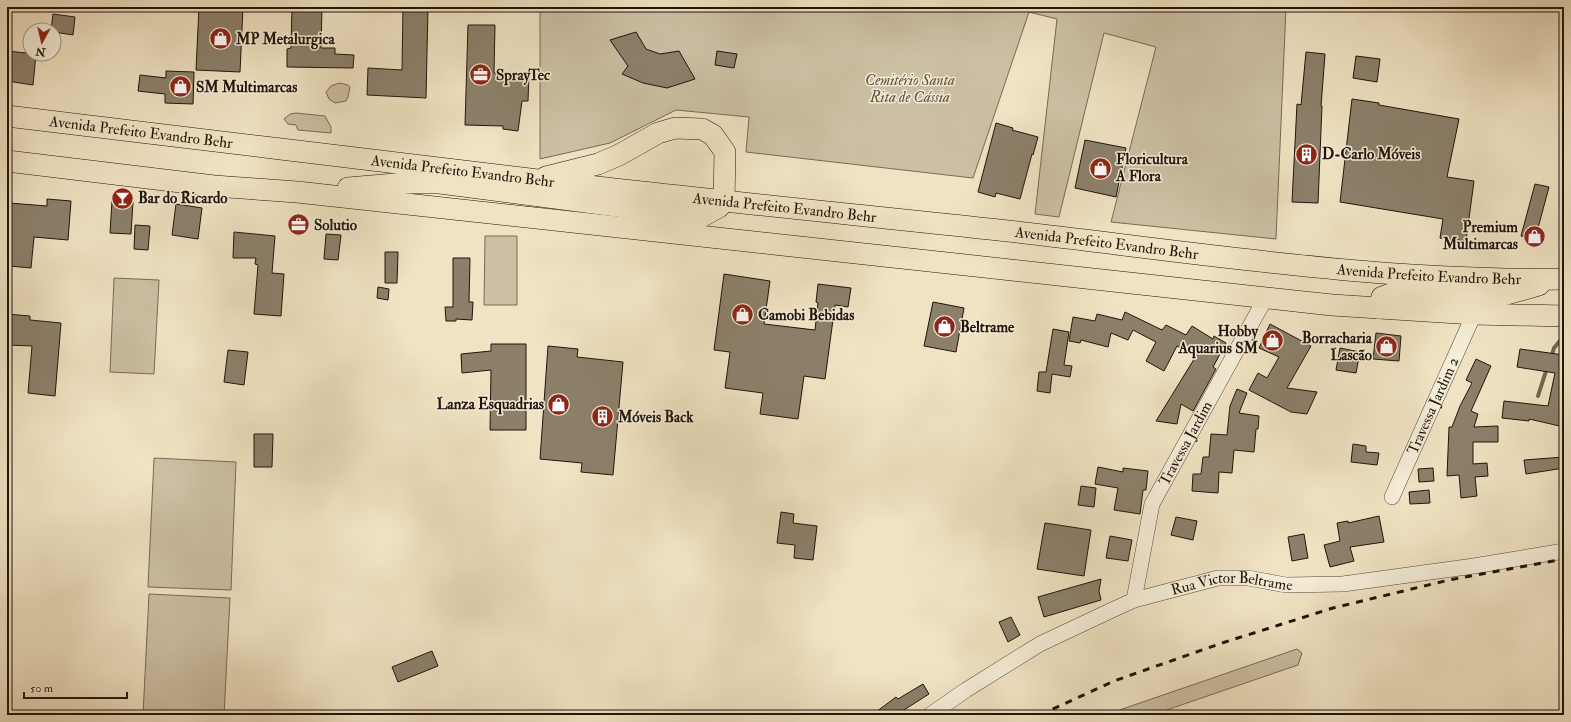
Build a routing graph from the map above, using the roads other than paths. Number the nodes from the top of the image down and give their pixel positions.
1 (7, 116) edge
2 (7, 161) edge
3 (536, 180) junction
4 (297, 192) junction
5 (724, 201) junction
6 (1562, 279) edge
7 (1266, 298) junction
8 (1379, 308) junction
9 (1474, 314) junction
10 (1564, 316) edge
11 (1392, 497) dead end
12 (1564, 551) edge
13 (1134, 600) junction
14 (930, 715) edge

1 - 3 highway, Avenida Prefeito Evandro Behr
2 - 4 highway
3 - 5 highway, Avenida Prefeito Evandro Behr
3 - 5 highway
4 - 5 highway
4 - 7 highway
5 - 6 highway, Avenida Prefeito Evandro Behr
6 - 8 highway
7 - 8 highway
7 - 13 street, Travessa Jardim
8 - 9 highway
9 - 10 highway
9 - 11 street, Travessa Jardim 2
12 - 13 street, Rua Victor Beltrame
13 - 14 street, Rua Victor Beltrame

